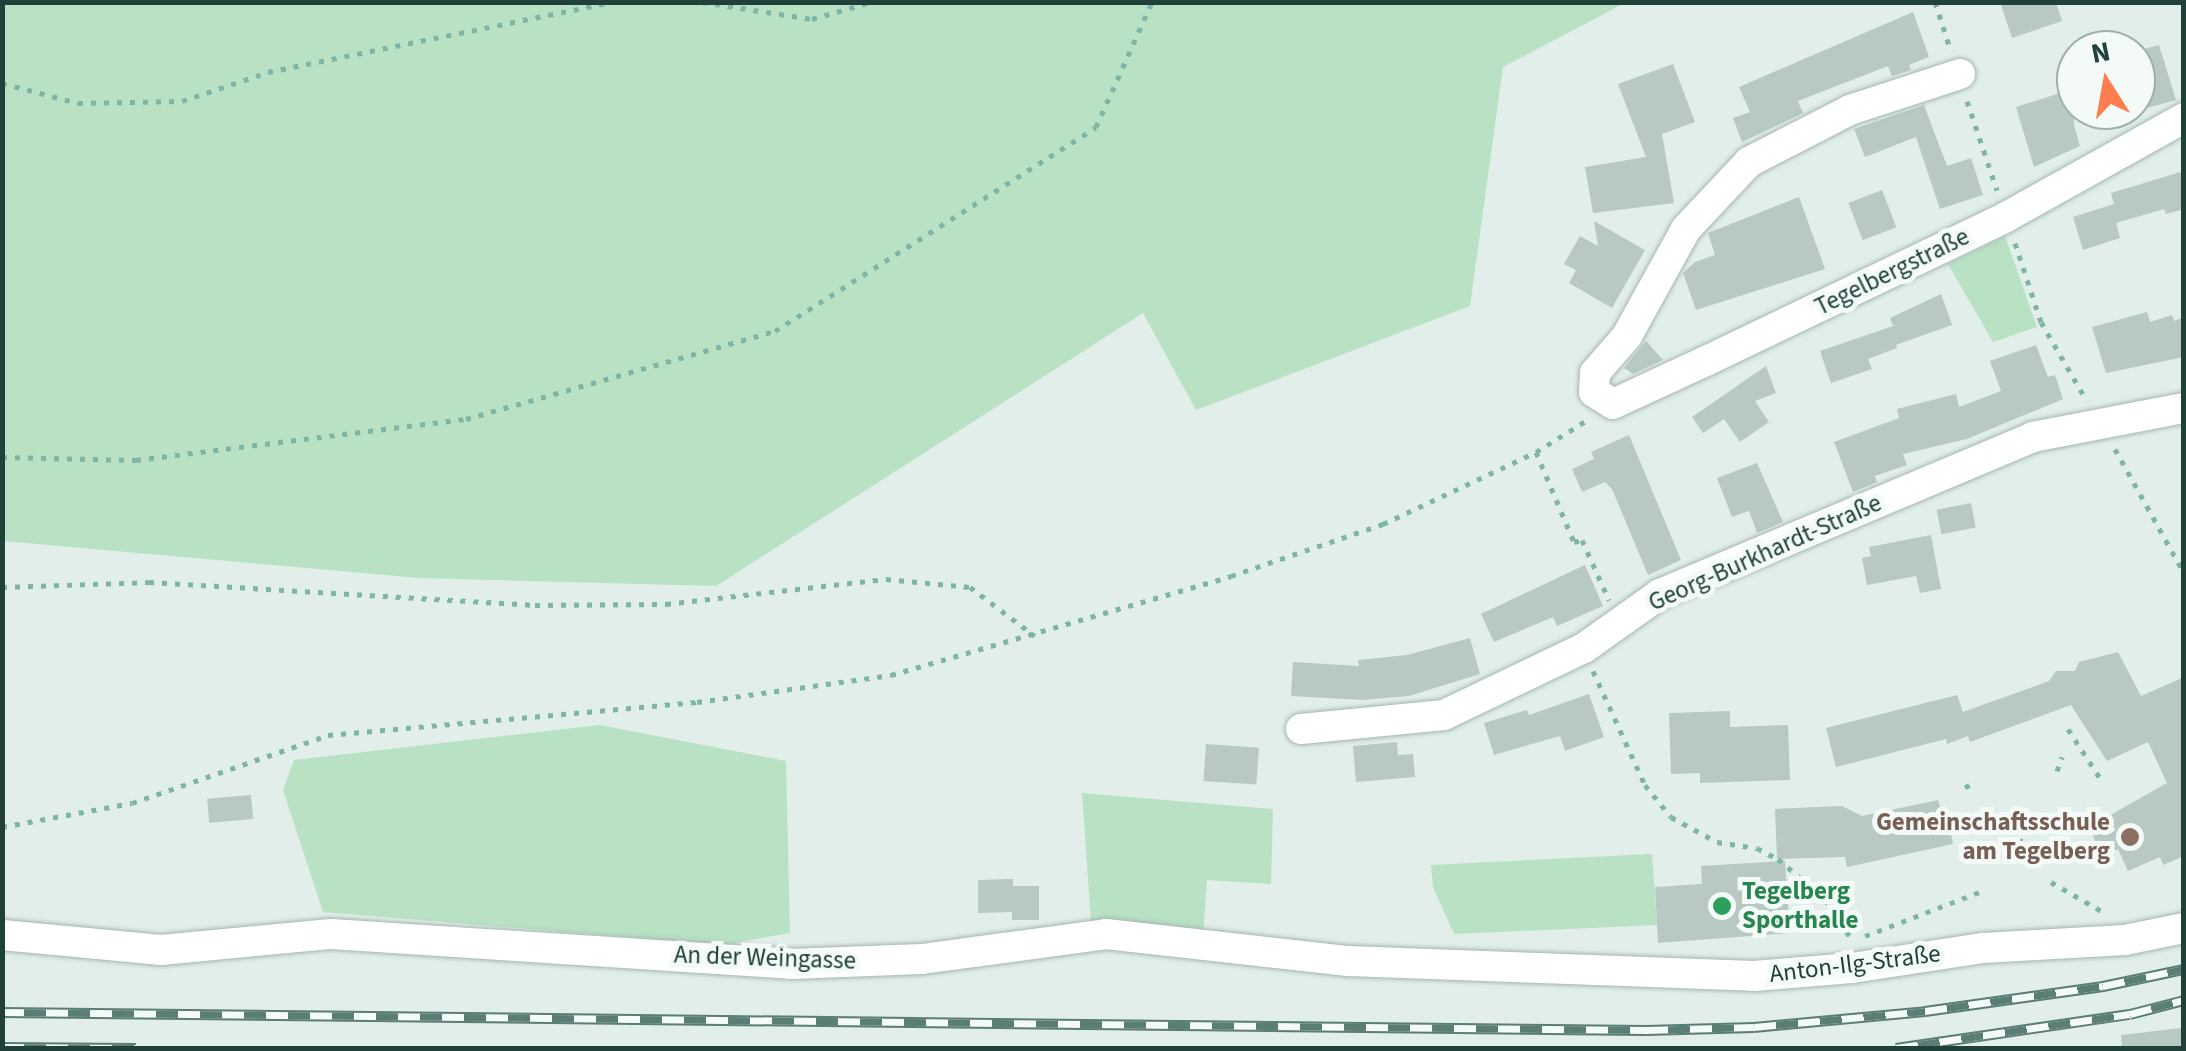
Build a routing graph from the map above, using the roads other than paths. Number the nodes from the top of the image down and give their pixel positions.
1 (1964, 72) road end
2 (2184, 118) edge
3 (2184, 408) edge
4 (1300, 730) dead end
5 (2184, 928) edge
6 (2, 934) edge
7 (1526, 969) joint

1 - 2 street, Tegelbergstraße
3 - 4 street, Georg-Burkhardt-Straße
5 - 7 street, Anton-Ilg-Straße
6 - 7 street, An der Weingasse

